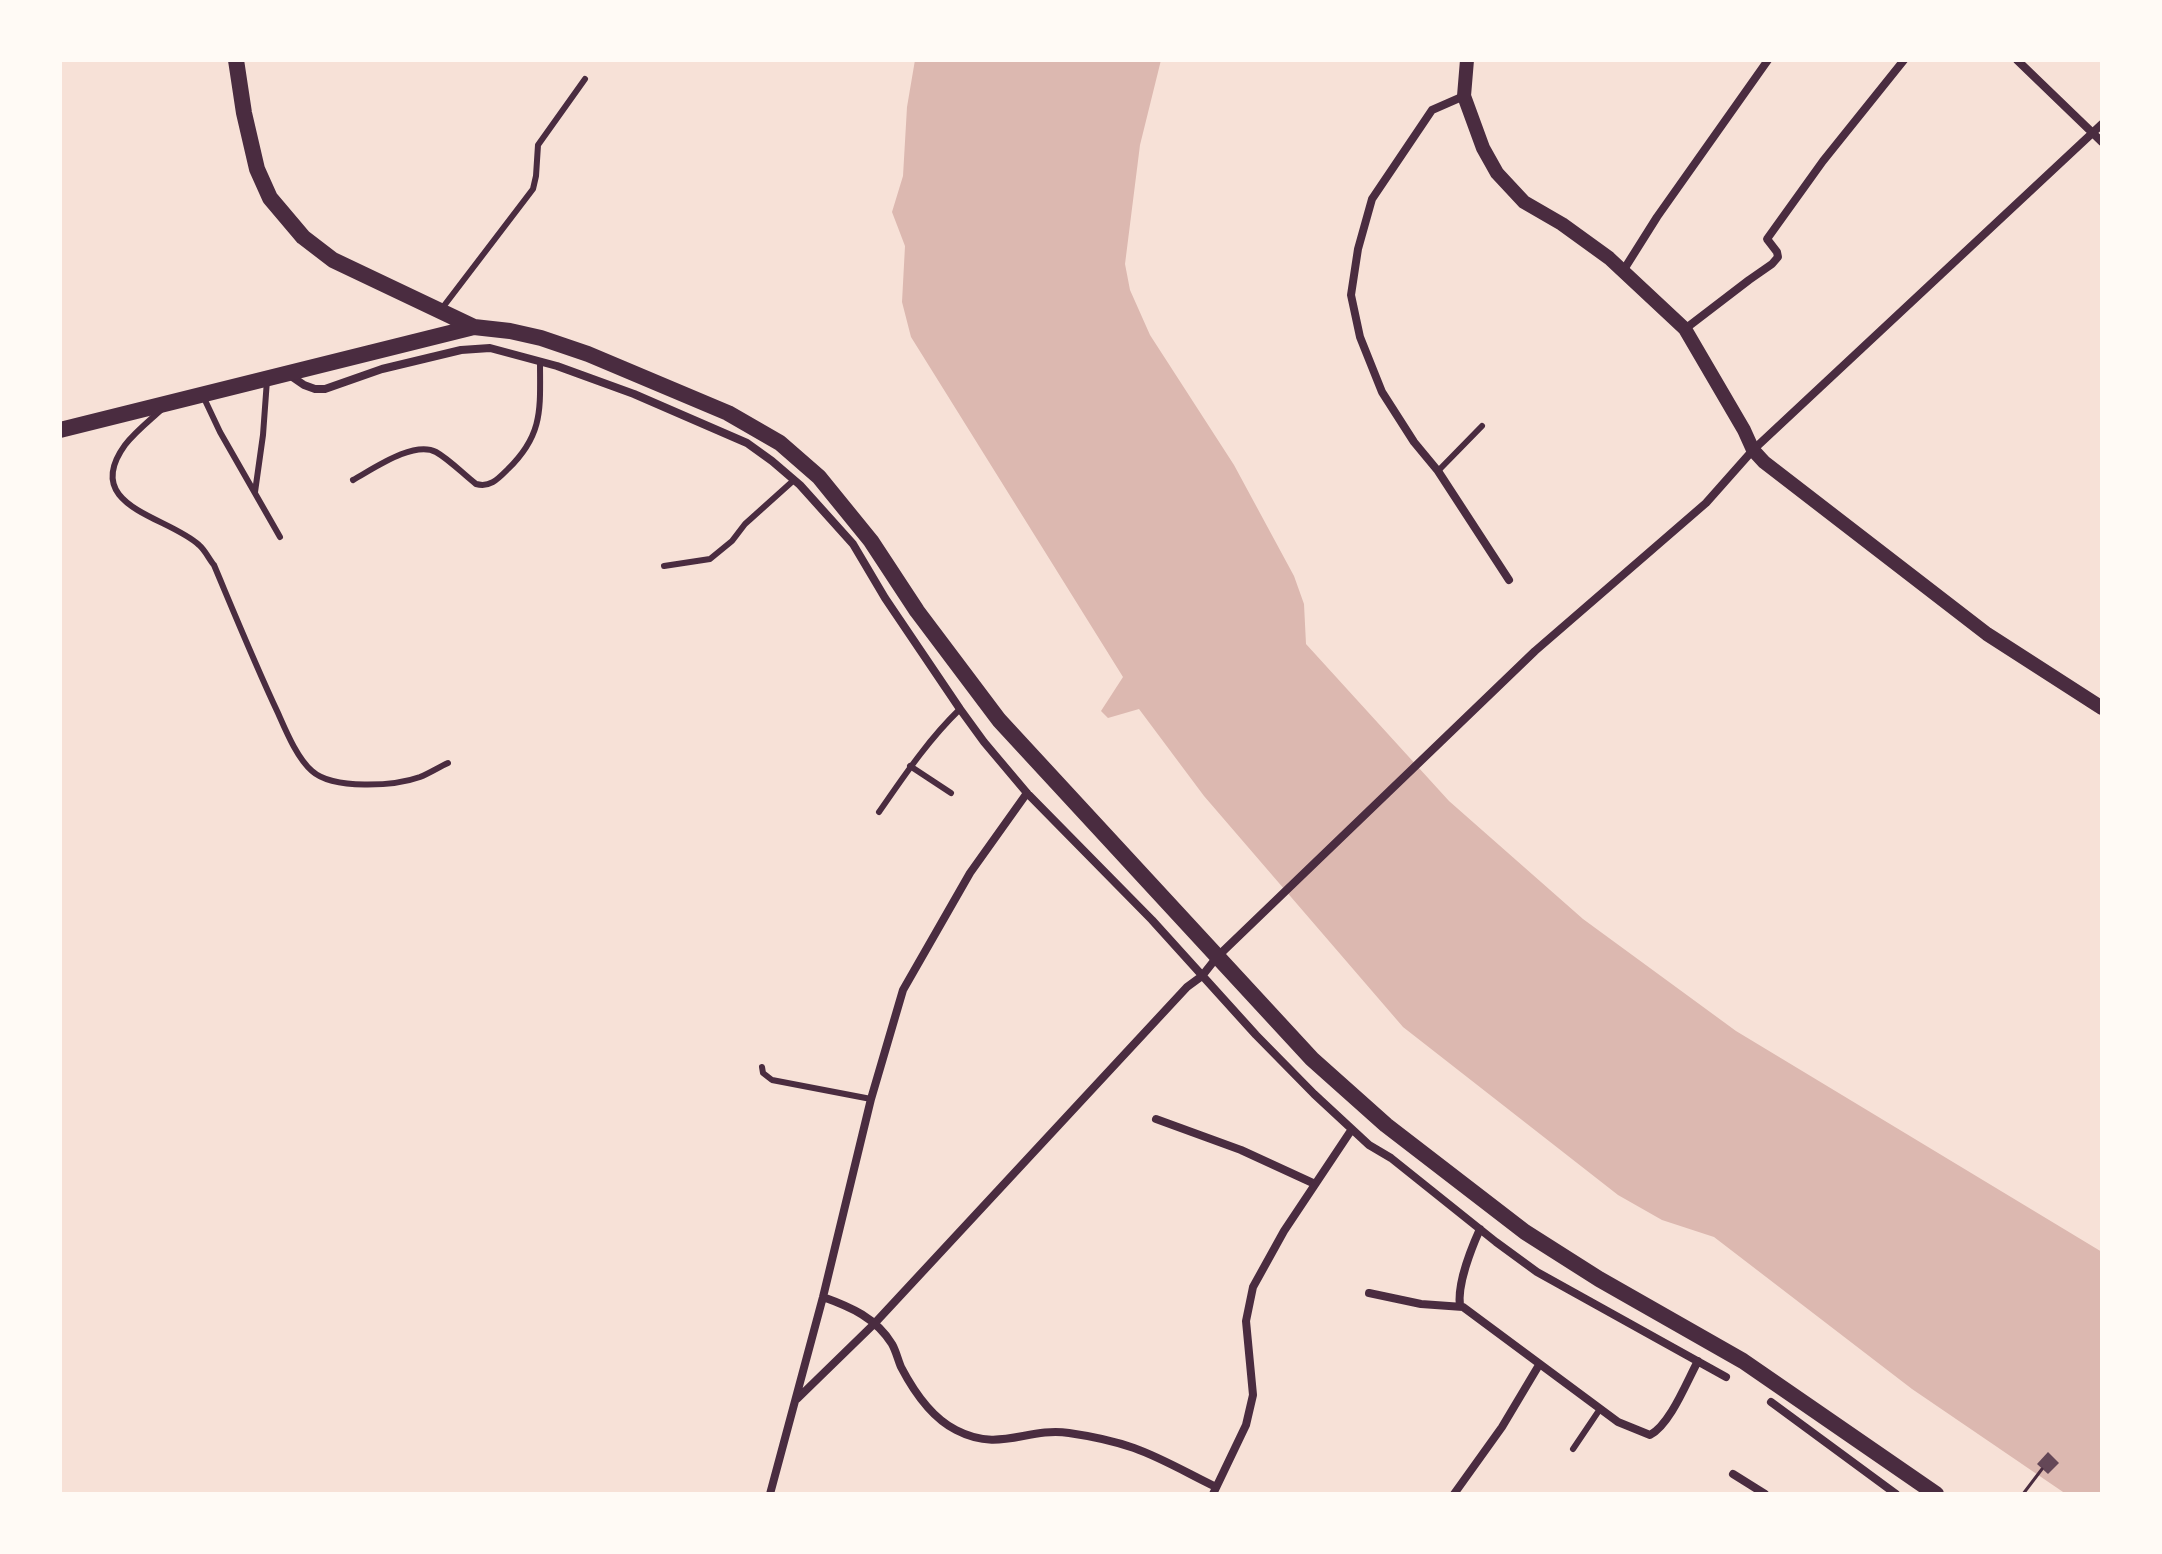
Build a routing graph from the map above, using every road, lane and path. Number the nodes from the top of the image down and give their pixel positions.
1 (236, 60) edge
2 (1467, 60) edge
3 (1768, 60) edge
4 (1904, 60) edge
5 (2017, 60) edge
6 (585, 79) dead end
7 (1464, 96) junction
8 (2102, 124) edge
9 (2092, 133) junction
10 (2102, 142) edge
11 (1623, 271) junction
12 (440, 311) junction
13 (474, 327) junction
14 (1685, 329) junction
15 (540, 361) junction
16 (288, 373) junction
17 (267, 379) junction
18 (203, 394) junction
19 (167, 403) junction
20 (1482, 426) dead end
21 (60, 430) edge
22 (1753, 450) junction
23 (1438, 471) junction
24 (353, 480) dead end
25 (794, 480) junction
26 (255, 492) junction
27 (280, 537) dead end
28 (664, 566) dead end
29 (1509, 580) dead end
30 (2102, 708) edge
31 (960, 709) junction
32 (448, 763) dead end
33 (910, 766) junction
34 (951, 793) dead end
35 (1027, 793) junction
36 (879, 812) dead end
37 (1217, 957) junction
38 (1202, 976) junction
39 (762, 1067) dead end
40 (871, 1099) junction
41 (1156, 1119) dead end
42 (1352, 1129) junction
43 (1315, 1184) junction
44 (1480, 1229) junction
45 (1369, 1293) dead end
46 (823, 1297) junction
47 (1460, 1306) junction
48 (874, 1324) junction
49 (1698, 1361) junction
50 (1539, 1365) junction
51 (1726, 1377) dead end
52 (797, 1399) junction
53 (1771, 1402) dead end
54 (1600, 1409) junction
55 (1573, 1449) dead end
56 (2042, 1469) dead end
57 (1733, 1474) dead end
58 (1215, 1490) edge
59 (770, 1494) edge
60 (1454, 1494) edge
61 (1765, 1494) edge
62 (1896, 1494) edge
63 (1936, 1494) edge
64 (2023, 1494) edge

1 - 12 main road
2 - 7 street
3 - 11 street
4 - 14 street
5 - 9 street
6 - 12 lane
7 - 11 street
7 - 23 street
8 - 9 street
9 - 10 street
9 - 22 street
11 - 14 street
12 - 13 main road
13 - 16 main road
13 - 37 main road
14 - 22 street
15 - 16 street
15 - 24 lane
15 - 25 street
16 - 17 main road
17 - 18 main road
17 - 26 lane
18 - 19 main road
18 - 26 lane
19 - 21 main road
19 - 32 lane
20 - 23 lane
22 - 30 street
22 - 37 street
23 - 29 street
25 - 28 lane
25 - 31 street
26 - 27 lane
31 - 33 lane
31 - 35 street
33 - 34 lane
33 - 36 lane
35 - 38 street
35 - 40 street
37 - 38 street
37 - 63 main road
38 - 42 street
38 - 48 street
39 - 40 lane
40 - 46 street
41 - 43 street
42 - 43 street
42 - 44 street
43 - 58 street
44 - 47 street
44 - 49 street
45 - 47 street
46 - 48 street
46 - 52 street
47 - 50 street
48 - 52 street
48 - 58 street
49 - 51 street
49 - 54 street
50 - 54 street
50 - 60 street
52 - 59 street
53 - 62 street
54 - 55 lane
56 - 64 path
57 - 61 street

